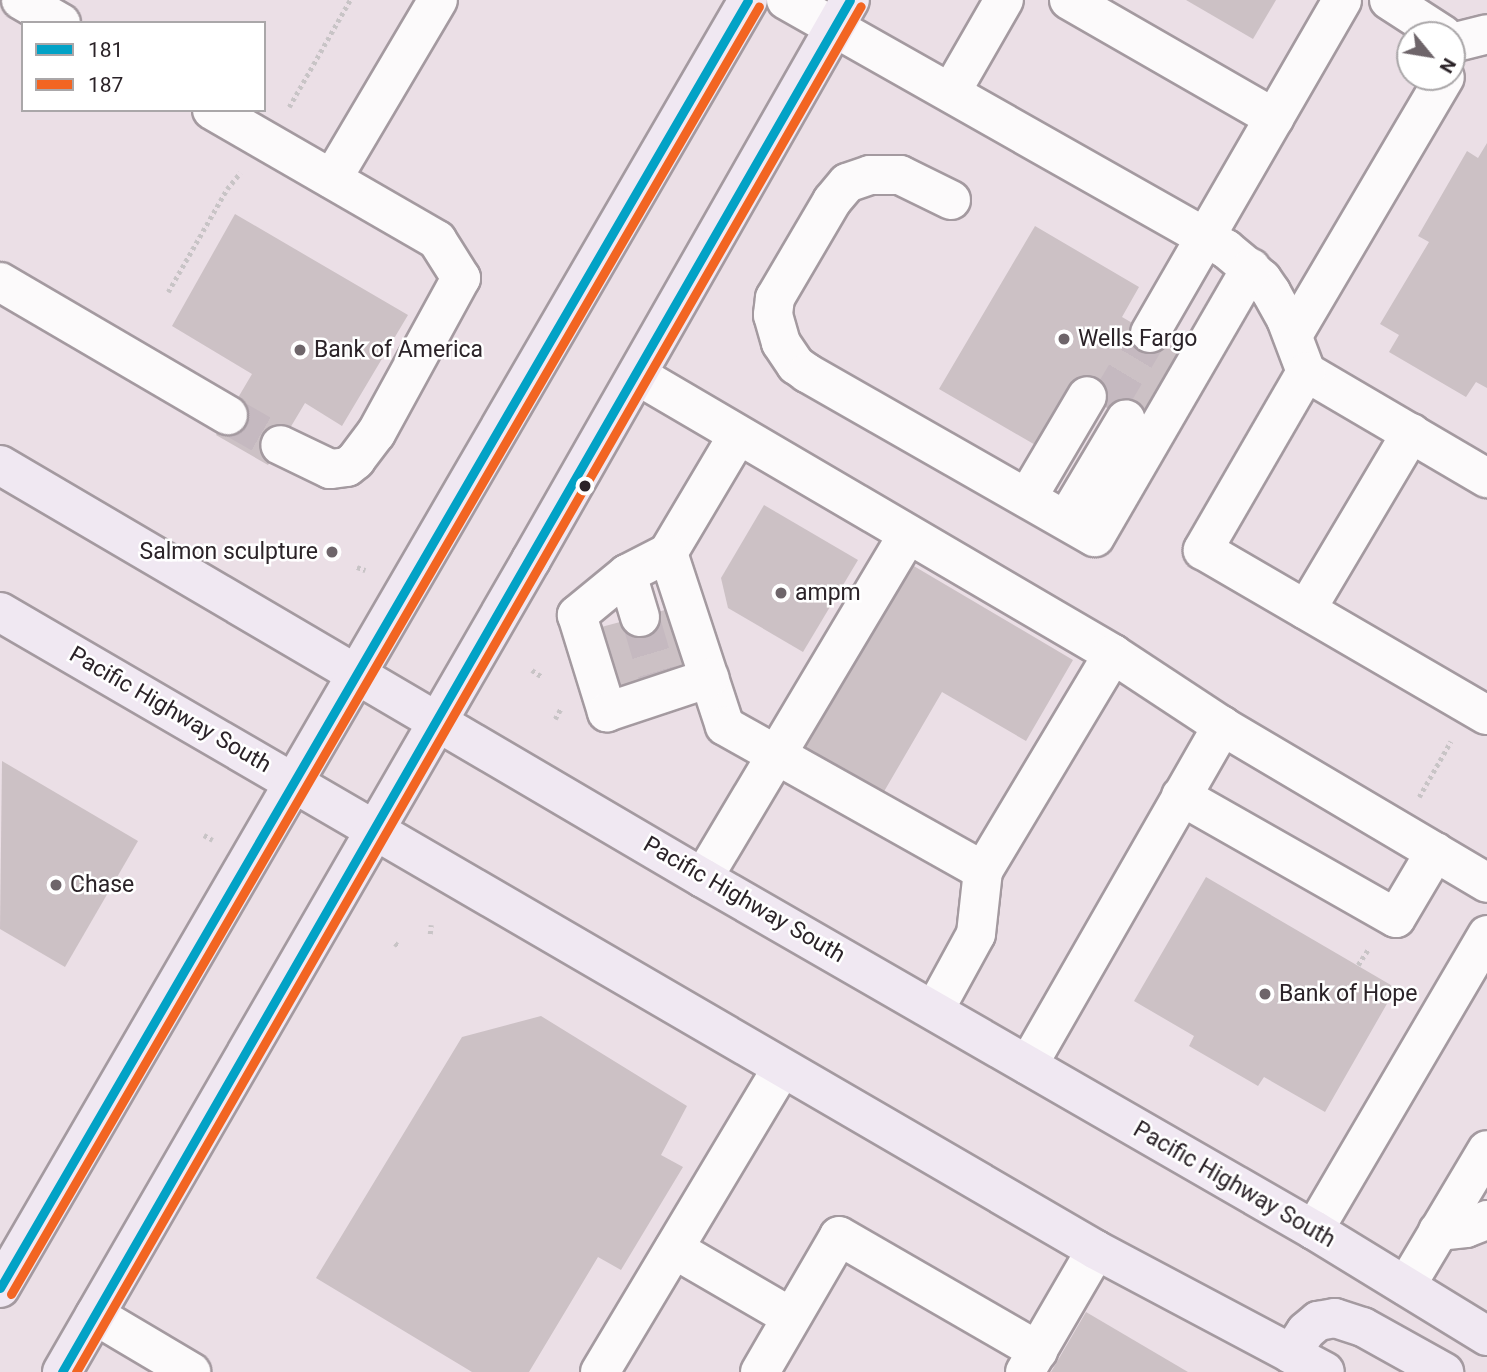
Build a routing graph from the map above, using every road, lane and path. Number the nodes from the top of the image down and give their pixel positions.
1 (21, 0) edge
2 (438, 0) edge
3 (786, 0) edge
4 (1004, 0) edge
5 (1069, 0) edge
6 (1342, 0) edge
7 (1389, 0) edge
8 (741, 3) edge
9 (841, 13) edge
10 (58, 21) edge
11 (1421, 21) edge
12 (1487, 34) edge
13 (1466, 39) edge
14 (1437, 91) edge
15 (951, 92) junction
16 (215, 112) edge
17 (1274, 118) junction
18 (332, 179) junction
19 (951, 200) dead end
20 (1217, 245) junction
21 (0, 282) edge
22 (1150, 333) tunnel mouth
23 (1293, 335) junction
24 (1306, 372) junction
25 (637, 375) junction
26 (1106, 407) tunnel mouth
27 (228, 415) tunnel mouth
28 (1411, 433) junction
29 (738, 435) junction
30 (280, 445) tunnel mouth
31 (0, 465) edge
32 (1487, 478) edge
33 (1046, 509) junction
34 (908, 534) junction
35 (668, 553) junction
36 (357, 567) dead end
37 (365, 570) dead end
38 (627, 574) junction
39 (1306, 610) junction
40 (0, 612) edge
41 (640, 617) tunnel mouth
42 (1113, 654) junction
43 (532, 670) dead end
44 (358, 674) junction
45 (541, 676) dead end
46 (709, 678) junction
47 (561, 708) dead end
48 (1487, 715) edge
49 (555, 719) dead end
50 (438, 721) junction
51 (1222, 726) junction
52 (1455, 734) dead end
53 (776, 754) junction
54 (295, 783) junction
55 (1181, 796) junction
56 (1413, 806) dead end
57 (375, 831) junction
58 (204, 835) dead end
59 (214, 840) dead end
60 (1435, 852) junction
61 (983, 871) junction
62 (703, 878) junction
63 (1487, 883) edge
64 (431, 925) dead end
65 (430, 934) dead end
66 (1487, 935) edge
67 (934, 1009) junction
68 (1028, 1065) junction
69 (782, 1068) junction
70 (1487, 1150) edge
71 (1487, 1220) edge
72 (1314, 1230) junction
73 (1438, 1231) junction
74 (674, 1249) junction
75 (1096, 1250) junction
76 (1406, 1286) junction
77 (0, 1288) edge
78 (95, 1315) junction
79 (792, 1317) junction
80 (1487, 1336) edge
81 (1031, 1362) edge
82 (1285, 1363) edge
83 (62, 1372) edge
84 (191, 1372) edge
85 (600, 1372) edge
86 (760, 1372) edge
87 (1325, 1372) edge
88 (1444, 1372) edge

1 - 10 lane
2 - 18 lane
3 - 9 lane
4 - 15 lane
5 - 17 lane
6 - 17 lane
7 - 11 lane
8 - 44 main road
9 - 15 lane
9 - 25 main road
12 - 13 lane
14 - 23 lane
15 - 20 lane
16 - 18 lane
17 - 20 lane
18 - 30 lane
19 - 33 lane
20 - 22 lane
20 - 23 lane
20 - 33 lane
21 - 27 lane
23 - 24 lane
24 - 28 lane
24 - 39 lane
25 - 29 lane
25 - 50 main road
26 - 33 lane
28 - 32 lane
28 - 39 lane
29 - 34 lane
29 - 35 lane
31 - 44 main road, Pacific Highway South
34 - 42 lane
34 - 53 lane
35 - 38 lane
35 - 46 lane
36 - 37 path
38 - 41 lane
38 - 46 lane
39 - 48 lane
40 - 54 main road, Pacific Highway South
42 - 51 lane
42 - 61 lane
43 - 45 path
44 - 50 main road, Pacific Highway South
44 - 54 main road
46 - 53 lane
47 - 49 path
50 - 57 main road
50 - 62 main road, Pacific Highway South
51 - 55 lane
51 - 60 lane
52 - 56 path
53 - 61 lane
53 - 62 lane
54 - 57 main road, Pacific Highway South
54 - 77 main road
55 - 60 lane
55 - 68 lane
57 - 69 main road, Pacific Highway South
57 - 78 main road
58 - 59 path
60 - 63 lane
61 - 67 lane
62 - 67 main road, Pacific Highway South
64 - 65 path
66 - 72 lane
67 - 68 main road, Pacific Highway South
68 - 72 main road, Pacific Highway South
69 - 74 lane
69 - 75 main road, Pacific Highway South
70 - 73 lane
71 - 73 lane
72 - 76 main road, Pacific Highway South
73 - 76 lane
74 - 79 lane
74 - 85 lane
75 - 81 lane
75 - 82 main road, Pacific Highway South
76 - 80 main road, Pacific Highway South
78 - 83 main road
78 - 84 lane
79 - 81 lane
79 - 86 lane
82 - 87 main road, Pacific Highway South
82 - 88 main road

